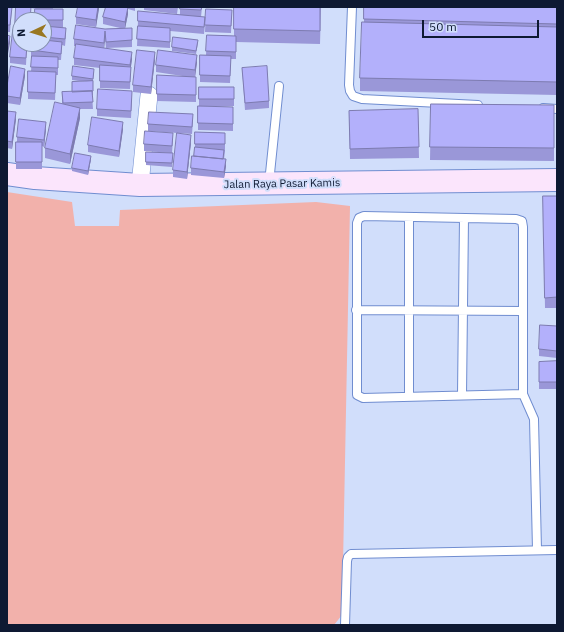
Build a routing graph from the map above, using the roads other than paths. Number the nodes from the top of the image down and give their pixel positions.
1 (352, 7) edge
2 (279, 86) dead end
3 (149, 95) edge
4 (487, 105) edge
5 (534, 108) edge
6 (557, 109) edge
7 (7, 174) edge
8 (557, 180) edge
9 (269, 184) junction
10 (140, 185) junction
11 (409, 217) junction
12 (464, 218) junction
13 (356, 310) junction
14 (409, 310) junction
15 (463, 311) junction
16 (523, 311) junction
17 (523, 394) junction
18 (462, 395) junction
19 (409, 397) junction
20 (537, 550) junction
21 (557, 550) edge
22 (346, 625) edge

1 - 4 lane
2 - 9 lane
3 - 10 street
5 - 6 lane
7 - 10 main road, Jalan Raya Pasar Kamis
8 - 9 main road, Jalan Raya Pasar Kamis
9 - 10 main road, Jalan Raya Pasar Kamis
11 - 12 lane
11 - 13 lane
11 - 14 lane
12 - 15 lane
12 - 16 lane
13 - 14 lane
13 - 19 lane
14 - 15 lane
14 - 19 lane
15 - 16 lane
15 - 18 lane
16 - 17 lane
17 - 18 lane
17 - 20 lane
18 - 19 lane
20 - 21 lane
20 - 22 lane

